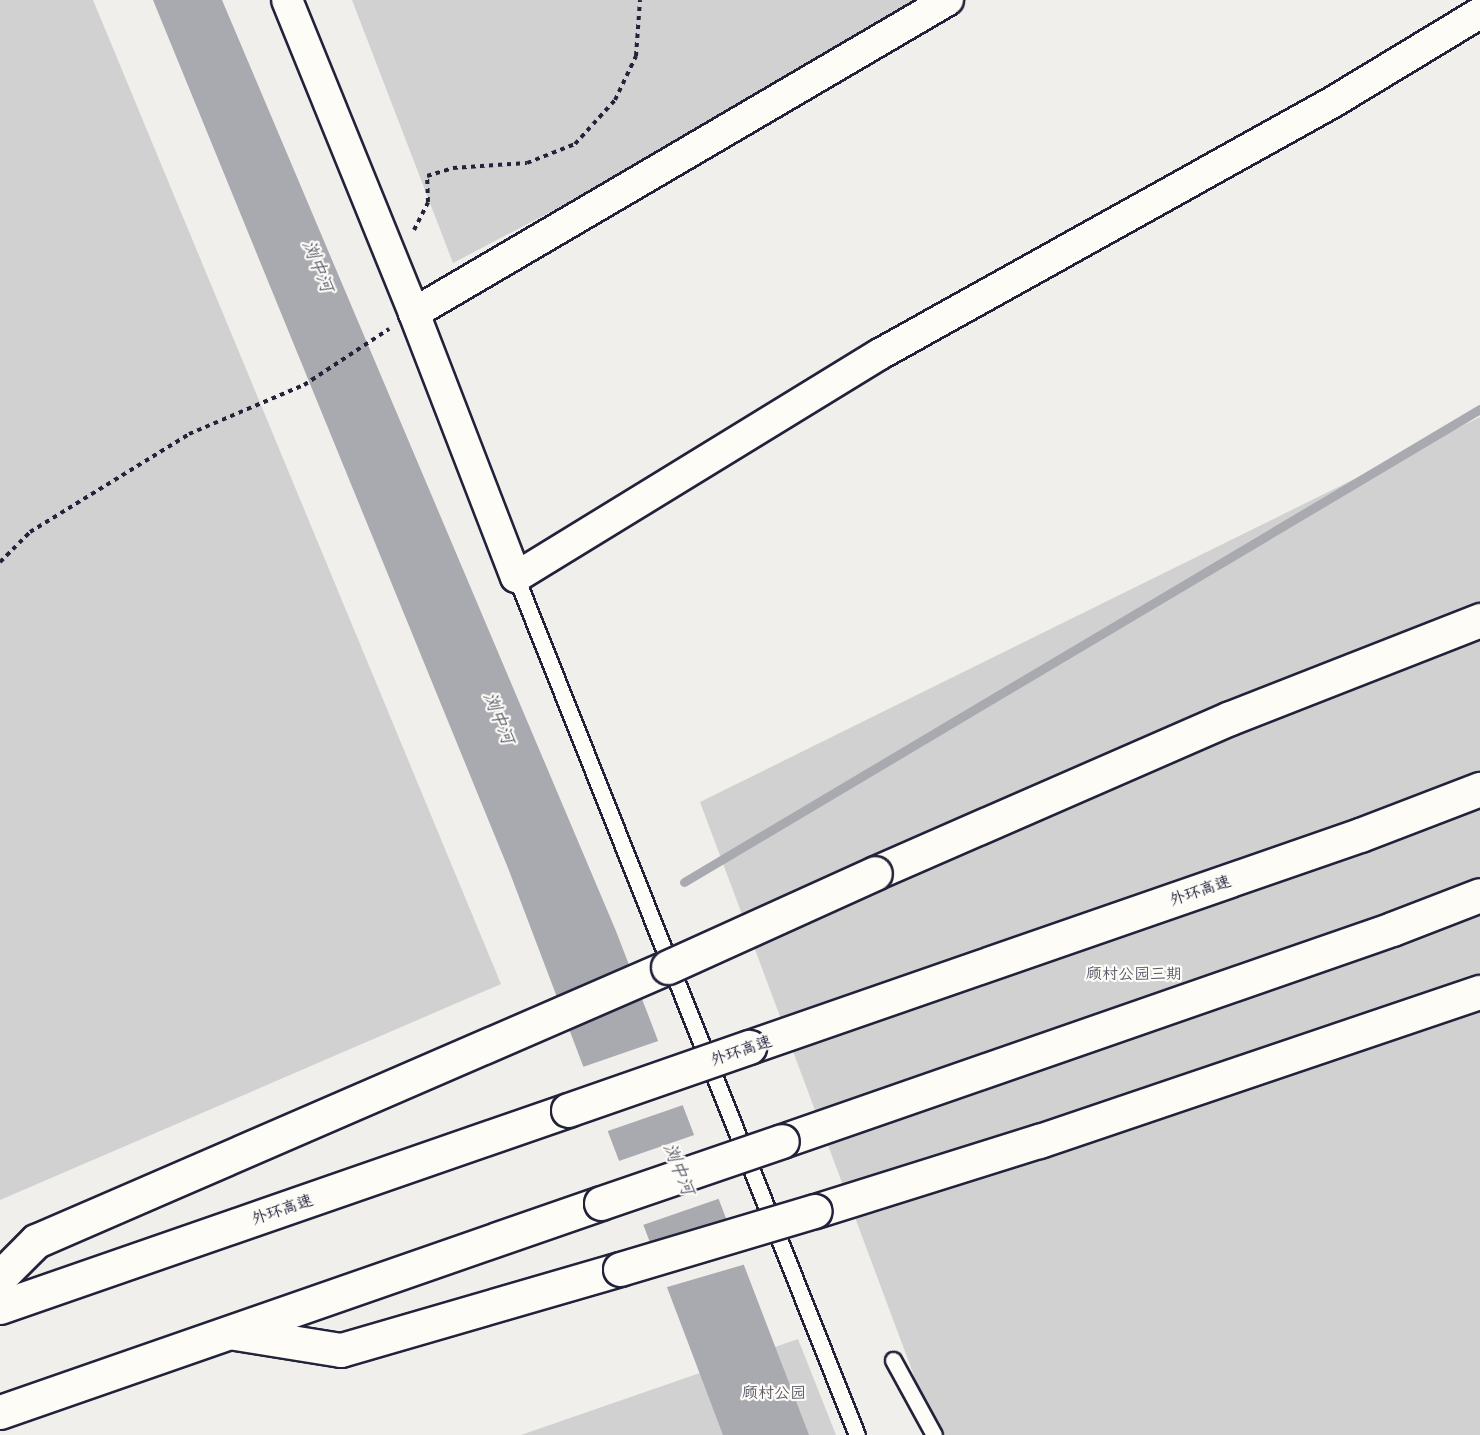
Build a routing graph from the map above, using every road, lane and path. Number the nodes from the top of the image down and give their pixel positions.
1 (287, 0) edge
2 (640, 0) edge
3 (948, 0) edge
4 (1480, 13) edge
5 (388, 253) junction
6 (403, 320) junction
7 (0, 561) edge
8 (516, 577) junction
9 (1480, 620) edge
10 (1480, 789) edge
11 (1480, 895) edge
12 (1480, 992) edge
13 (0, 1277) edge
14 (0, 1307) edge
15 (231, 1332) junction
16 (893, 1360) dead end
17 (0, 1412) edge
18 (857, 1435) edge
19 (934, 1435) edge

1 - 5 street
2 - 5 path
3 - 6 street
4 - 8 street
5 - 6 street
6 - 7 path
6 - 8 street
8 - 18 lane
9 - 13 highway, bridge
10 - 14 highway, 外环高速, bridge
11 - 15 highway, bridge
12 - 15 highway, bridge
15 - 17 highway
16 - 19 lane

